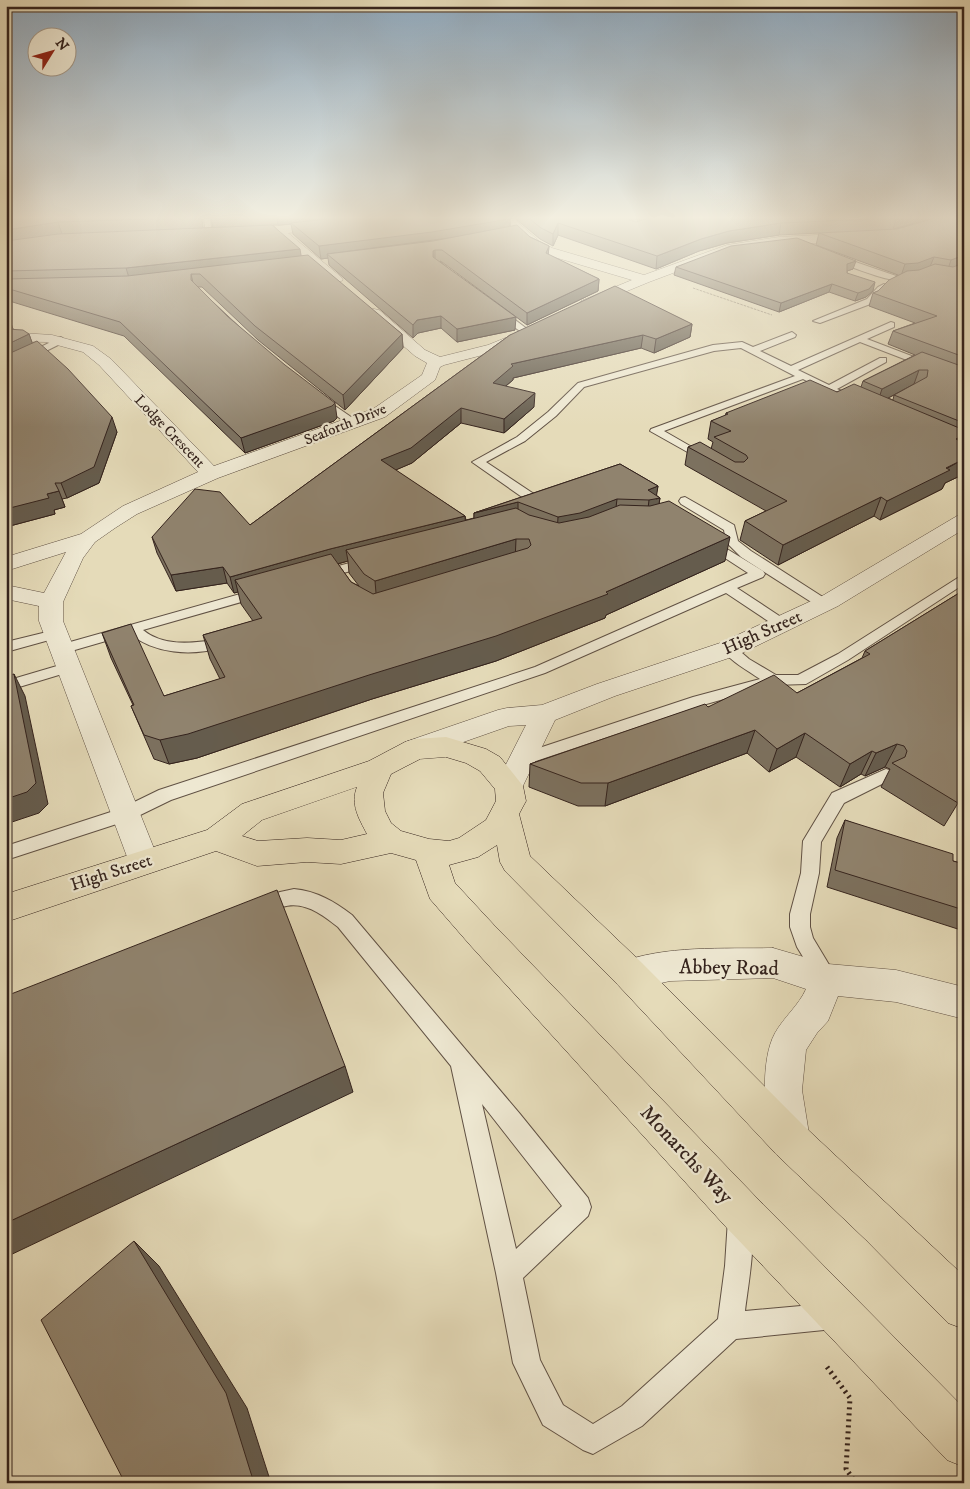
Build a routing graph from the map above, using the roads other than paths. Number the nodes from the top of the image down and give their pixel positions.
1 (623, 288) edge
2 (877, 288) edge
3 (361, 302) edge
4 (491, 306) edge
5 (573, 310) edge
6 (817, 321) dead end
7 (542, 325) edge
8 (891, 325) dead end
9 (527, 332) junction
10 (792, 335) dead end
11 (6, 336) edge
12 (859, 339) junction
13 (61, 340) junction
14 (754, 350) junction
15 (883, 360) dead end
16 (438, 362) junction
17 (6, 368) edge
18 (792, 370) junction
19 (804, 376) junction
20 (964, 379) edge
21 (829, 390) junction
22 (313, 393) edge
23 (853, 400) edge
24 (353, 423) junction
25 (720, 468) edge
26 (211, 474) junction
27 (536, 501) edge
28 (685, 501) dead end
29 (964, 520) edge
30 (700, 537) edge
31 (88, 538) junction
32 (384, 558) edge
33 (6, 564) edge
34 (338, 570) junction
35 (310, 578) edge
36 (964, 578) edge
37 (349, 586) edge
38 (272, 588) edge
39 (727, 588) junction
40 (6, 592) edge
41 (51, 602) junction
42 (824, 604) junction
43 (782, 624) junction
44 (134, 628) junction
45 (216, 645) edge
46 (6, 647) edge
47 (729, 649) junction
48 (61, 650) junction
49 (773, 680) junction
50 (6, 686) edge
51 (545, 714) junction
52 (415, 749) junction
53 (521, 760) junction
54 (379, 768) junction
55 (886, 775) dead end
56 (507, 801) junction
57 (126, 814) junction
58 (217, 839) junction
59 (391, 841) junction
60 (429, 852) junction
61 (6, 853) edge
62 (143, 861) junction
63 (6, 908) edge
64 (241, 915) edge
65 (630, 974) junction
66 (828, 980) junction
67 (964, 1003) edge
68 (460, 1061) junction
69 (790, 1140) junction
70 (740, 1211) junction
71 (509, 1273) junction
72 (964, 1307) edge
73 (841, 1315) junction
74 (730, 1326) junction
75 (964, 1444) edge

1 - 5 street
2 - 6 lane
3 - 16 street
4 - 9 lane
7 - 9 street
8 - 12 lane
9 - 16 street
10 - 14 lane
11 - 13 street, Lodge Crescent
12 - 18 lane
12 - 20 lane
13 - 17 lane
13 - 26 street, Lodge Crescent
14 - 18 lane
14 - 27 lane
15 - 21 lane
16 - 24 street, Seaforth Drive
18 - 19 lane
19 - 21 lane
19 - 25 lane
21 - 23 lane
22 - 24 lane
24 - 26 street, Seaforth Drive
26 - 31 street, Lodge Crescent
28 - 42 lane
29 - 42 street, High Street
30 - 39 lane
31 - 33 street, Lodge Crescent
31 - 41 street, Lodge Crescent
32 - 34 lane
34 - 35 lane
34 - 37 lane
36 - 49 lane
38 - 44 lane
39 - 43 lane
39 - 57 lane
40 - 41 street
41 - 48 street, Lodge Crescent
42 - 43 street, High Street
43 - 47 street, High Street
44 - 45 lane
44 - 48 lane
46 - 48 lane
47 - 49 lane
47 - 51 street, High Street
48 - 50 lane
48 - 57 street, Lodge Crescent
49 - 53 lane
51 - 52 street, High Street
51 - 53 street
52 - 54 main road
52 - 56 main road
53 - 56 street
54 - 58 main road, High Street
54 - 59 main road
55 - 66 lane
56 - 60 main road
56 - 65 main road
57 - 61 lane
57 - 62 street, Lodge Crescent
58 - 59 main road
58 - 62 main road, High Street
59 - 60 main road
60 - 70 main road, Monarchs Way
62 - 63 main road, High Street
64 - 68 lane
65 - 66 street, Abbey Road
65 - 69 main road
66 - 67 street, Abbey Road
66 - 69 street
68 - 71 lane
68 - 71 lane
69 - 72 main road
70 - 73 main road, Monarchs Way
70 - 74 lane
71 - 74 lane
73 - 74 lane
73 - 75 main road, Monarchs Way

